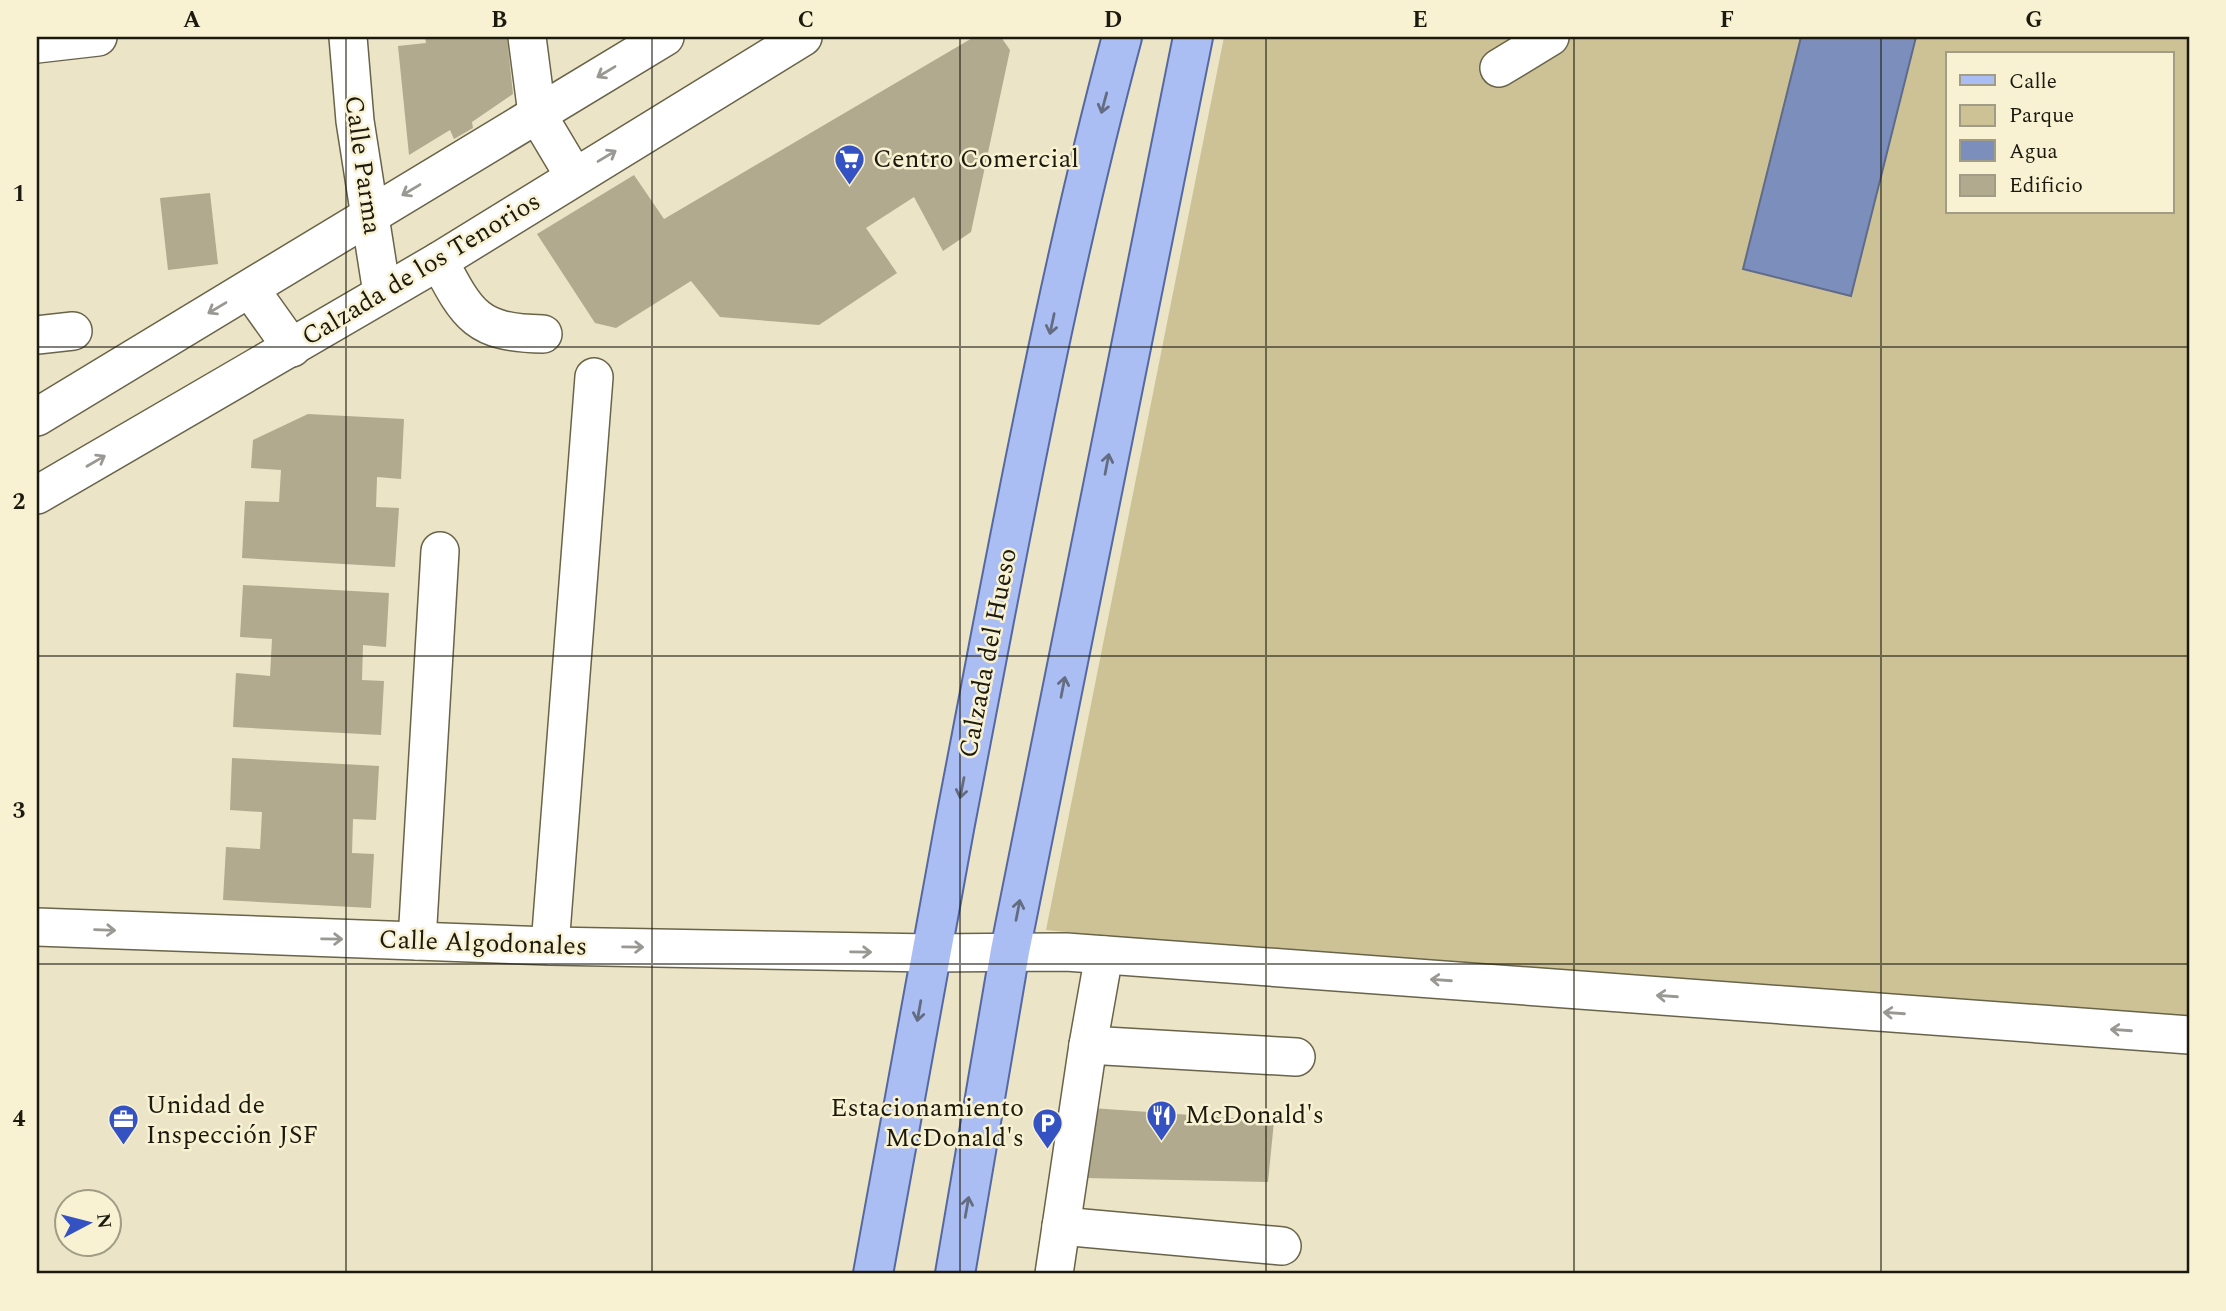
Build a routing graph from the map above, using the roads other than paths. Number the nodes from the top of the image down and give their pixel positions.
1 (98, 37) edge
2 (348, 37) edge
3 (527, 37) edge
4 (665, 37) edge
5 (803, 37) edge
6 (1122, 37) edge
7 (1193, 37) edge
8 (1550, 37) edge
9 (37, 44) edge
10 (1499, 68) dead end
11 (537, 114) junction
12 (574, 176) junction
13 (369, 215) junction
14 (439, 261) junction
15 (250, 289) junction
16 (382, 293) junction
17 (73, 331) dead end
18 (543, 334) dead end
19 (37, 335) edge
20 (292, 348) junction
21 (594, 377) dead end
22 (37, 417) edge
23 (37, 495) edge
24 (440, 551) dead end
25 (37, 927) edge
26 (417, 941) junction
27 (550, 946) junction
28 (1010, 951) junction
29 (930, 953) junction
30 (1104, 955) junction
31 (2189, 1035) edge
32 (1088, 1045) junction
33 (1296, 1057) dead end
34 (1061, 1226) junction
35 (1282, 1247) dead end
36 (873, 1274) edge
37 (955, 1274) edge
38 (1054, 1274) edge

1 - 9 street
2 - 13 street, Calle Parma
3 - 11 street
4 -> 11 street
12 -> 5 street, Calzada de los Tenorios
6 -> 29 main road, Calzada del Hueso
28 -> 7 main road
8 - 10 street
11 - 12 street
11 -> 13 street
12 - 14 street, Calzada de los Tenorios
13 - 15 street
13 - 16 street, Calle Parma
14 - 16 street, Calzada de los Tenorios
14 - 18 street
15 - 20 street
15 -> 22 street
16 - 20 street, Calzada de los Tenorios
17 - 19 street
23 -> 20 street, Calzada de los Tenorios
21 - 27 street
24 - 26 street
25 -> 26 street, Calle Algodonales
26 - 27 street, Calle Algodonales
27 -> 29 street, Calle Algodonales
28 - 29 street, Calle Algodonales
28 - 30 street, Calle Algodonales
37 -> 28 main road
29 -> 36 main road, Calzada del Hueso
31 -> 30 street, Calle Algodonales
30 - 32 street
32 - 33 street
32 - 34 street
34 - 35 street
34 - 38 street

